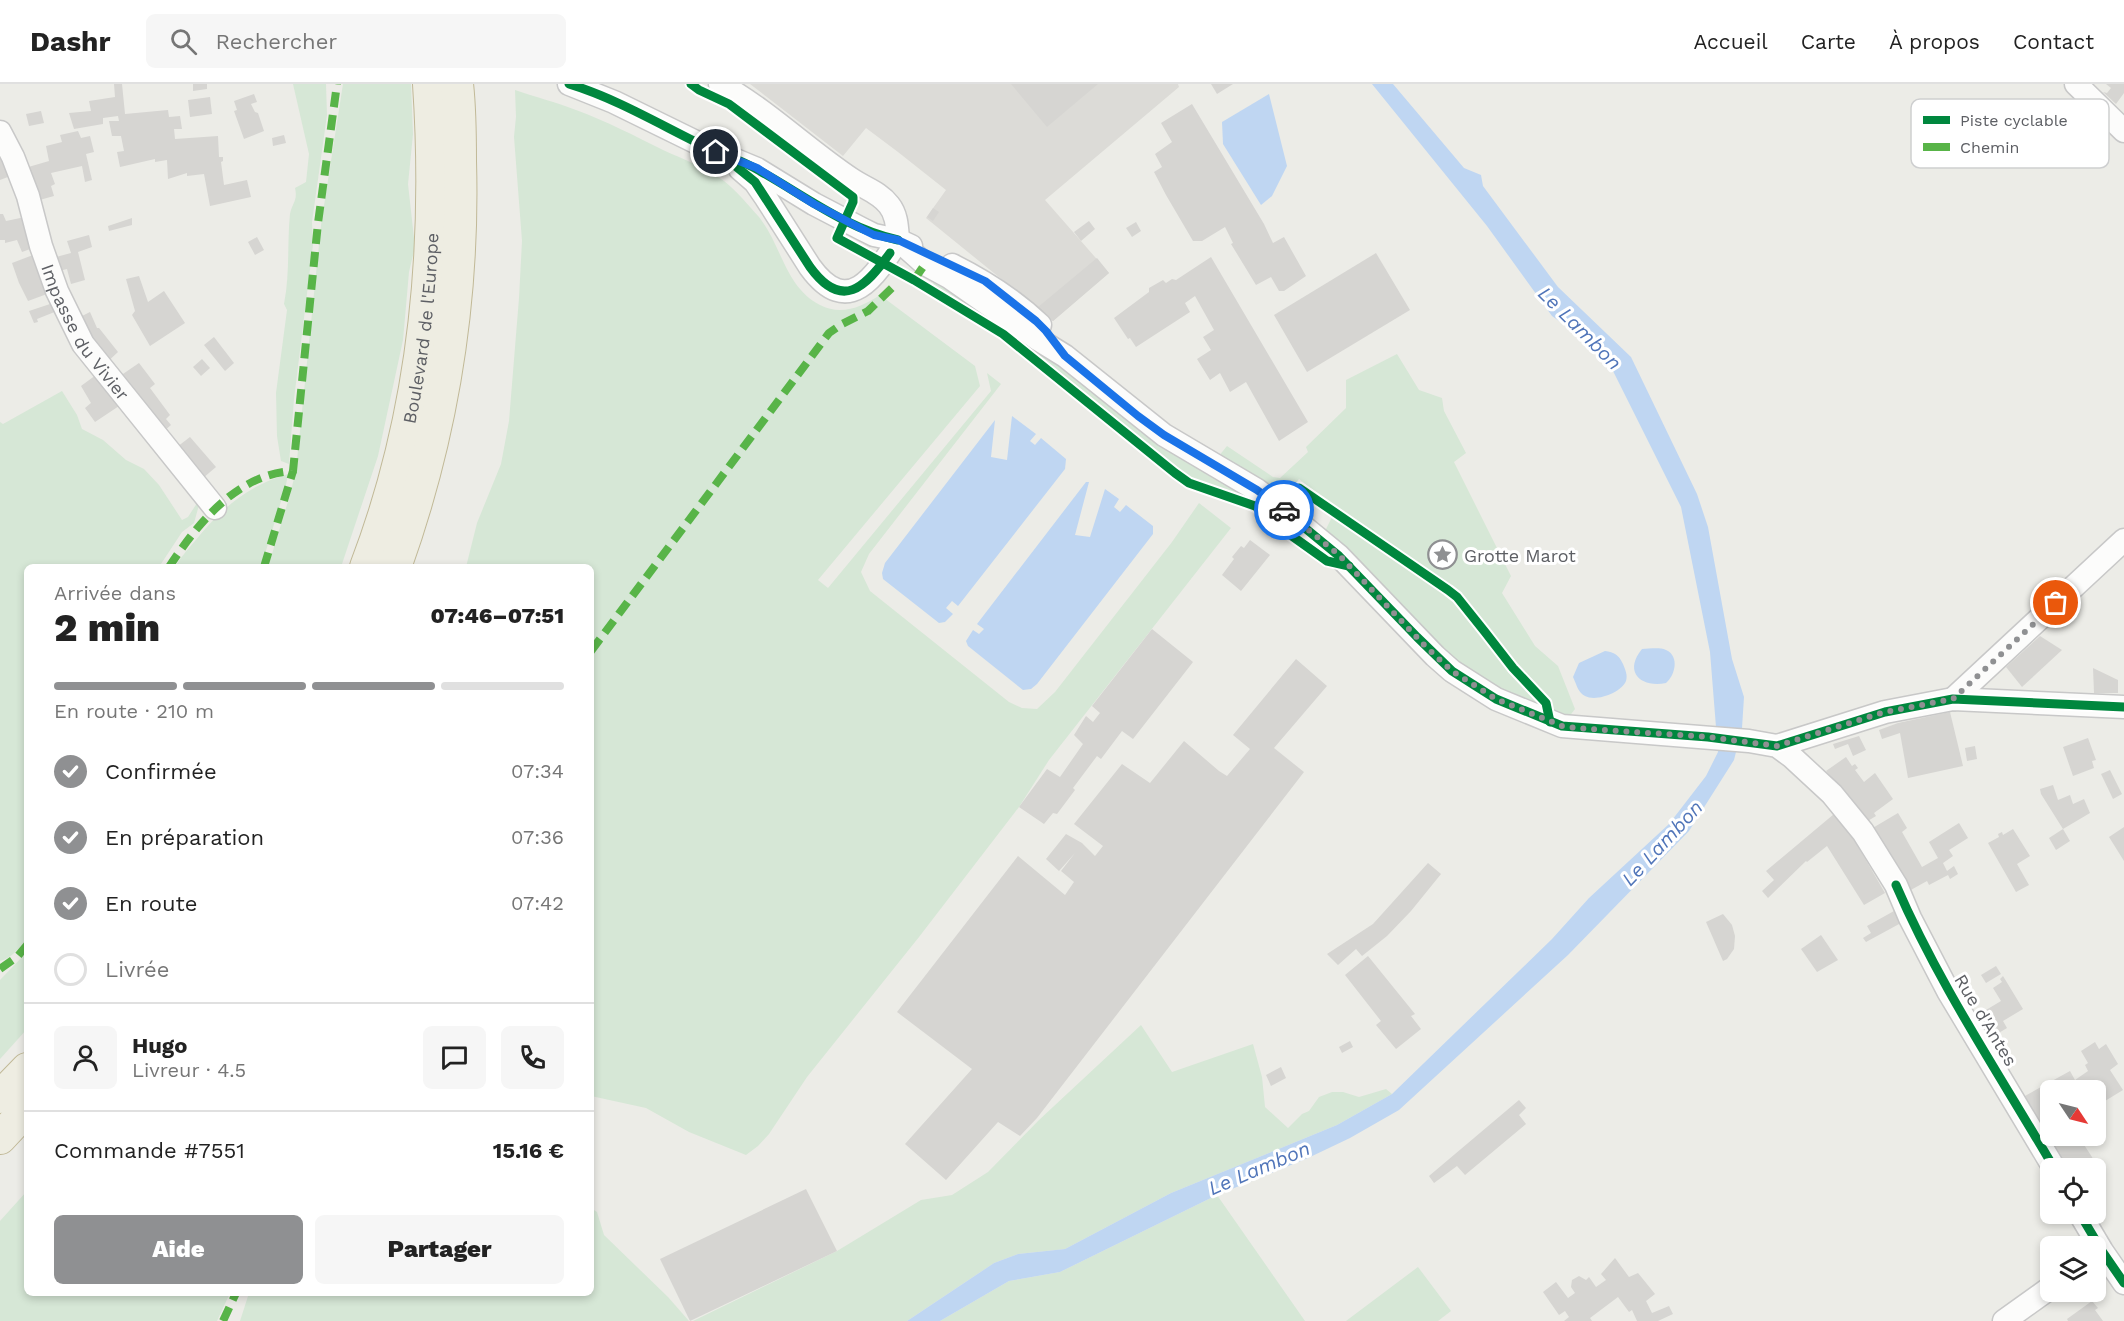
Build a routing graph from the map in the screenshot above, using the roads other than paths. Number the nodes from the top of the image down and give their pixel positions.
1 (429, 84) edge
2 (457, 84) edge
3 (569, 84) edge
4 (720, 84) edge
5 (2076, 84) edge
6 (2091, 99) edge
7 (2109, 116) edge
8 (2124, 131) edge
9 (0, 132) edge
10 (716, 152) junction
11 (852, 180) junction
12 (862, 229) junction
13 (898, 240) junction
14 (215, 508) dead end
15 (2124, 540) edge
16 (367, 564) edge
17 (396, 564) edge
18 (1953, 699) junction
19 (2124, 707) edge
20 (1777, 746) junction
21 (24, 1072) edge
22 (0, 1097) edge
23 (24, 1112) edge
24 (0, 1138) edge
25 (2048, 1158) edge
26 (2106, 1262) edge
27 (2124, 1283) edge
28 (2040, 1295) edge
29 (2004, 1321) edge

1 - 16 highway, Boulevard de l'Europe
2 - 17 highway, Boulevard de l'Europe
3 - 10 street, Rue d'Antes
4 - 11 street
5 - 6 street
7 - 8 street
9 - 14 street, Impasse du Vivier
10 - 12 street, Rue d'Antes
10 - 13 street, Rue d'Antes
11 - 12 street
11 - 13 street
12 - 13 street, Rue d'Antes
13 - 20 street, Rue d'Antes
15 - 18 street
18 - 19 street
18 - 20 street
20 - 25 street, Rue d'Antes
21 - 22 highway
23 - 24 highway
26 - 27 street
28 - 29 street

